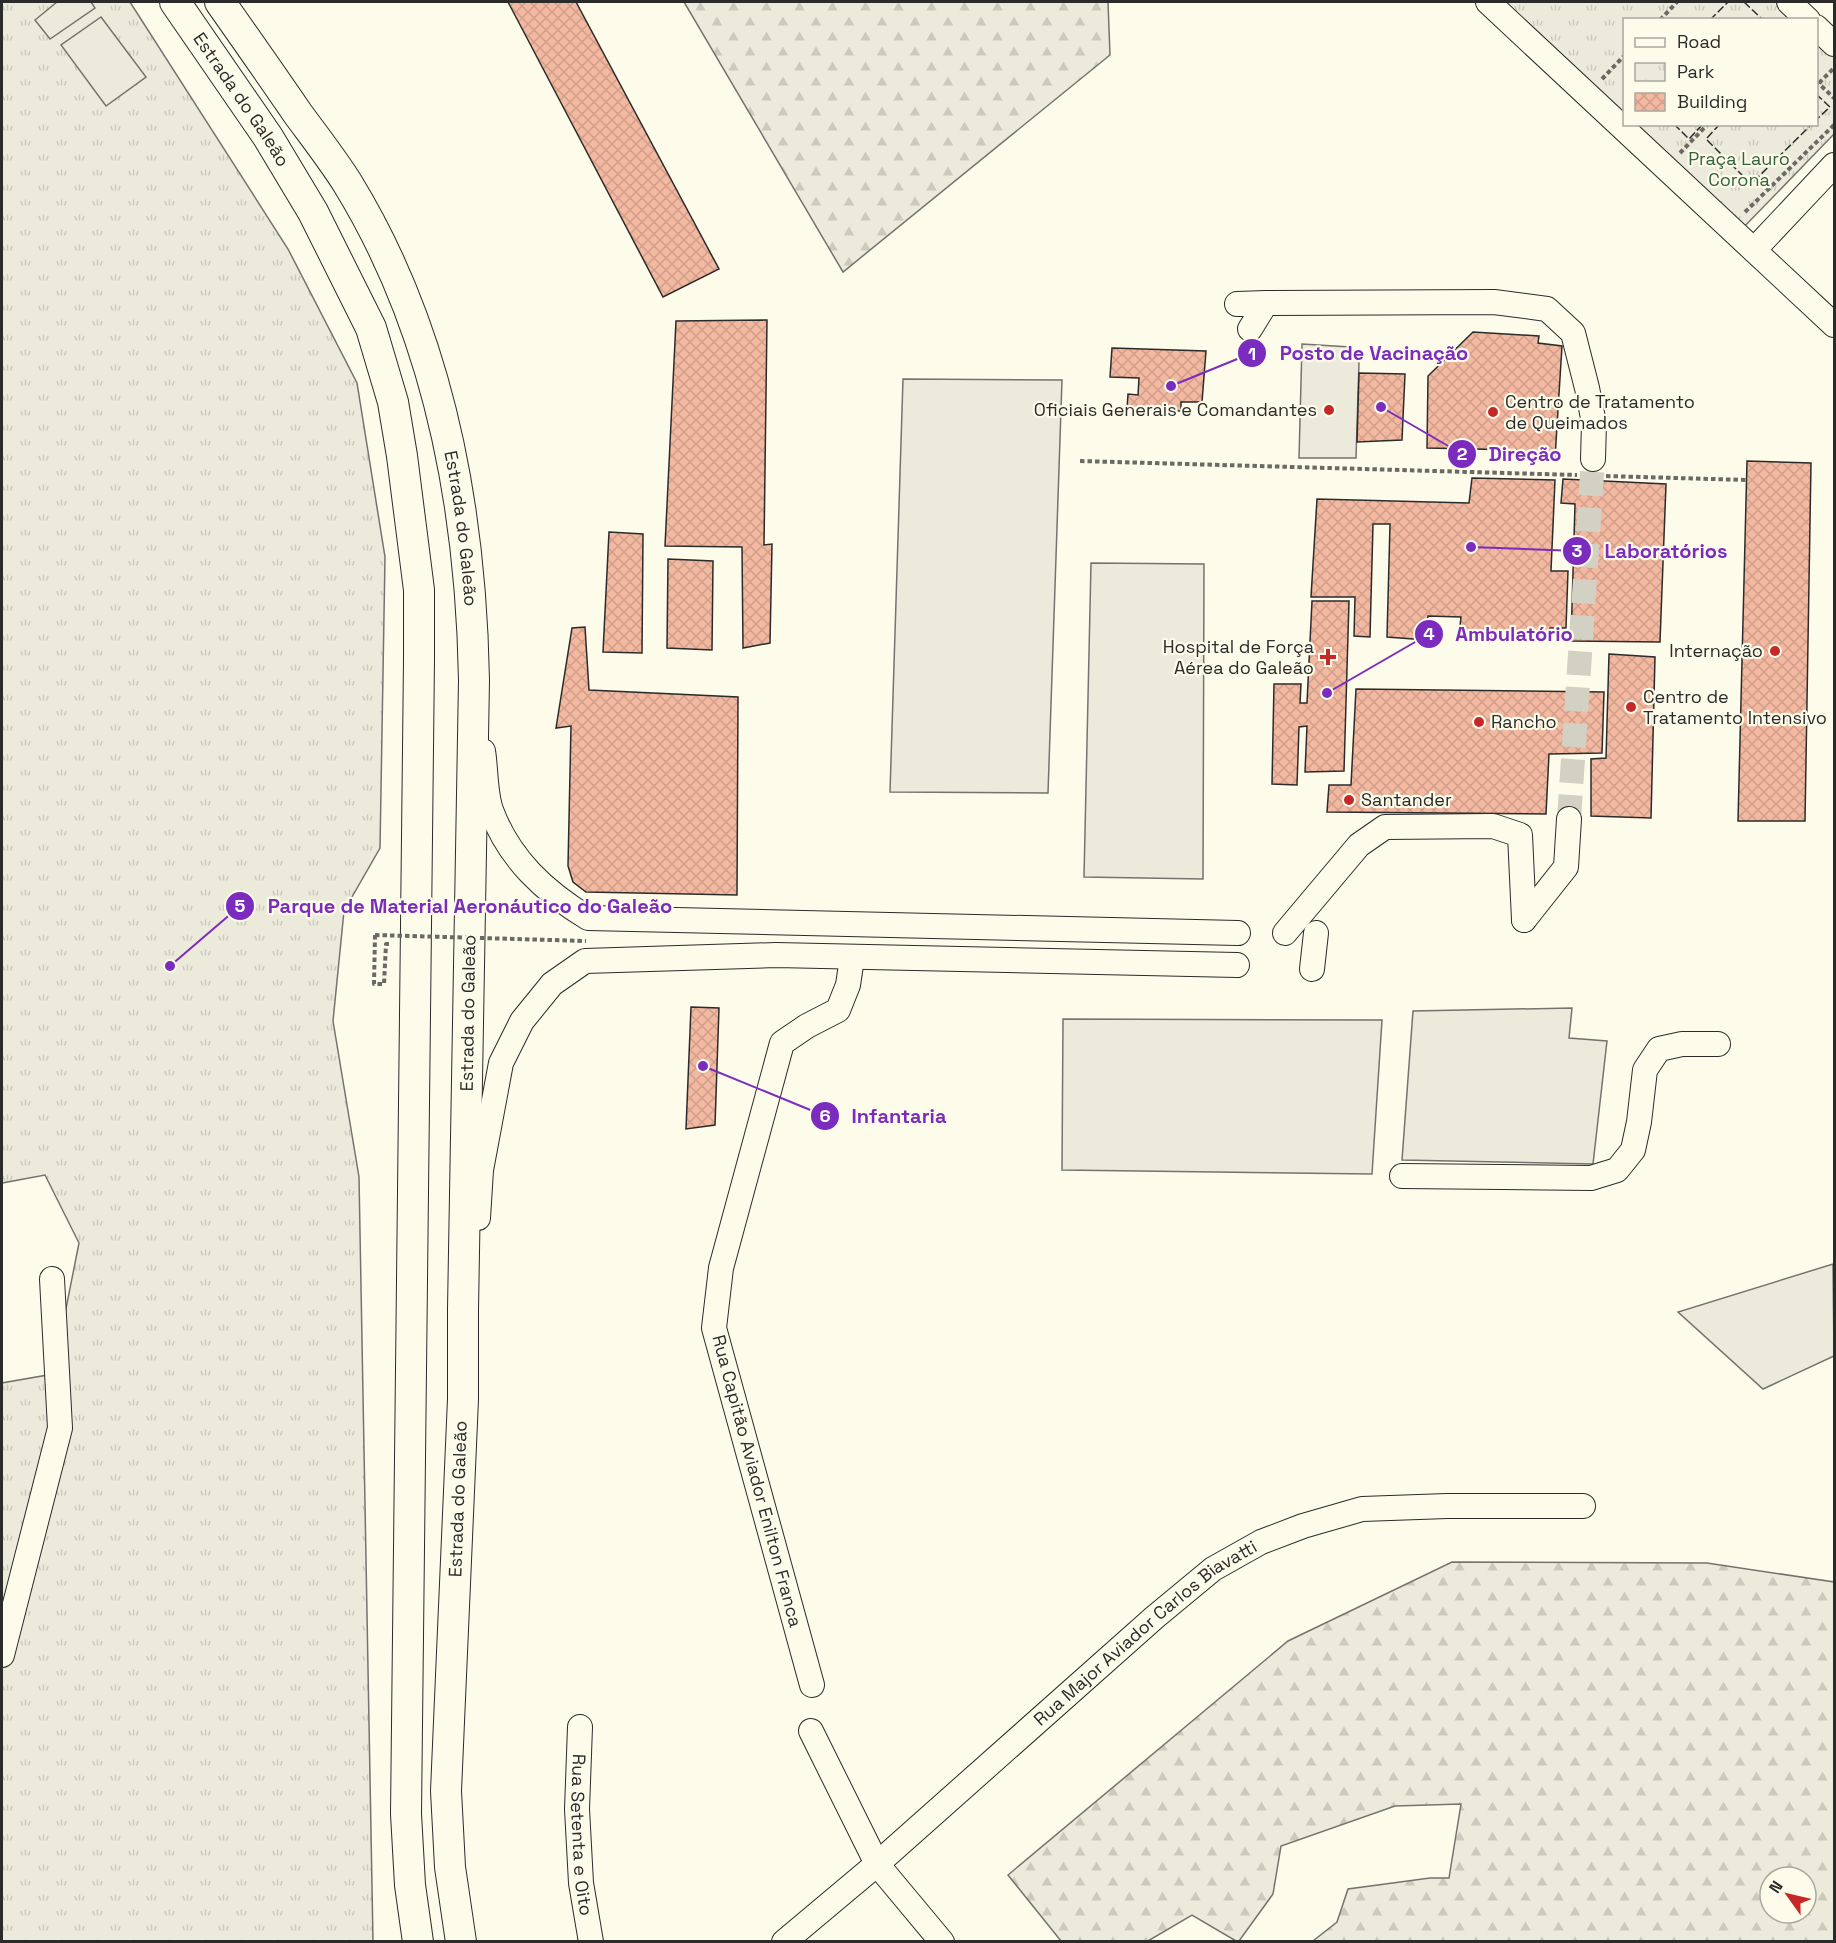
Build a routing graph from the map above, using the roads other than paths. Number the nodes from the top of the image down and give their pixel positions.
1 (175, 2) edge
2 (220, 2) edge
3 (1488, 2) edge
4 (1789, 2) edge
5 (1806, 18) edge
6 (1818, 29) edge
7 (1834, 44) edge
8 (1834, 165) edge
9 (1754, 250) junction
10 (1266, 303) junction
11 (1237, 304) dead end
12 (1834, 326) edge
13 (1250, 329) dead end
14 (1590, 470) tunnel mouth
15 (474, 680) junction
16 (1569, 819) tunnel mouth
17 (1238, 933) dead end
18 (1285, 933) dead end
19 (1316, 933) dead end
20 (852, 958) junction
21 (1237, 965) dead end
22 (1312, 969) dead end
23 (1718, 1044) dead end
24 (1402, 1176) dead end
25 (52, 1279) dead end
26 (463, 1399) junction
27 (1583, 1506) dead end
28 (2, 1655) edge
29 (812, 1685) dead end
30 (580, 1727) dead end
31 (811, 1731) dead end
32 (877, 1864) junction
33 (418, 1941) edge
34 (461, 1941) edge
35 (591, 1941) edge
36 (784, 1941) edge
37 (942, 1941) edge

1 - 33 main road, Estrada do Galeão
2 - 15 main road, Estrada do Galeão
3 - 9 street
4 - 5 street
6 - 7 street
8 - 9 street
9 - 12 street
10 - 11 street
10 - 13 street
10 - 14 street
15 - 17 street
15 - 26 main road, Estrada do Galeão
16 - 18 street
19 - 22 street
20 - 21 street
20 - 26 street
20 - 29 street, Rua Capitão Aviador Enilton Franca
23 - 24 street
25 - 28 street
26 - 34 main road, Estrada do Galeão
27 - 32 street, Rua Major Aviador Carlos Biavatti
30 - 35 street, Rua Setenta e Oito
31 - 32 street
32 - 36 street, Rua Major Aviador Carlos Biavatti
32 - 37 street

